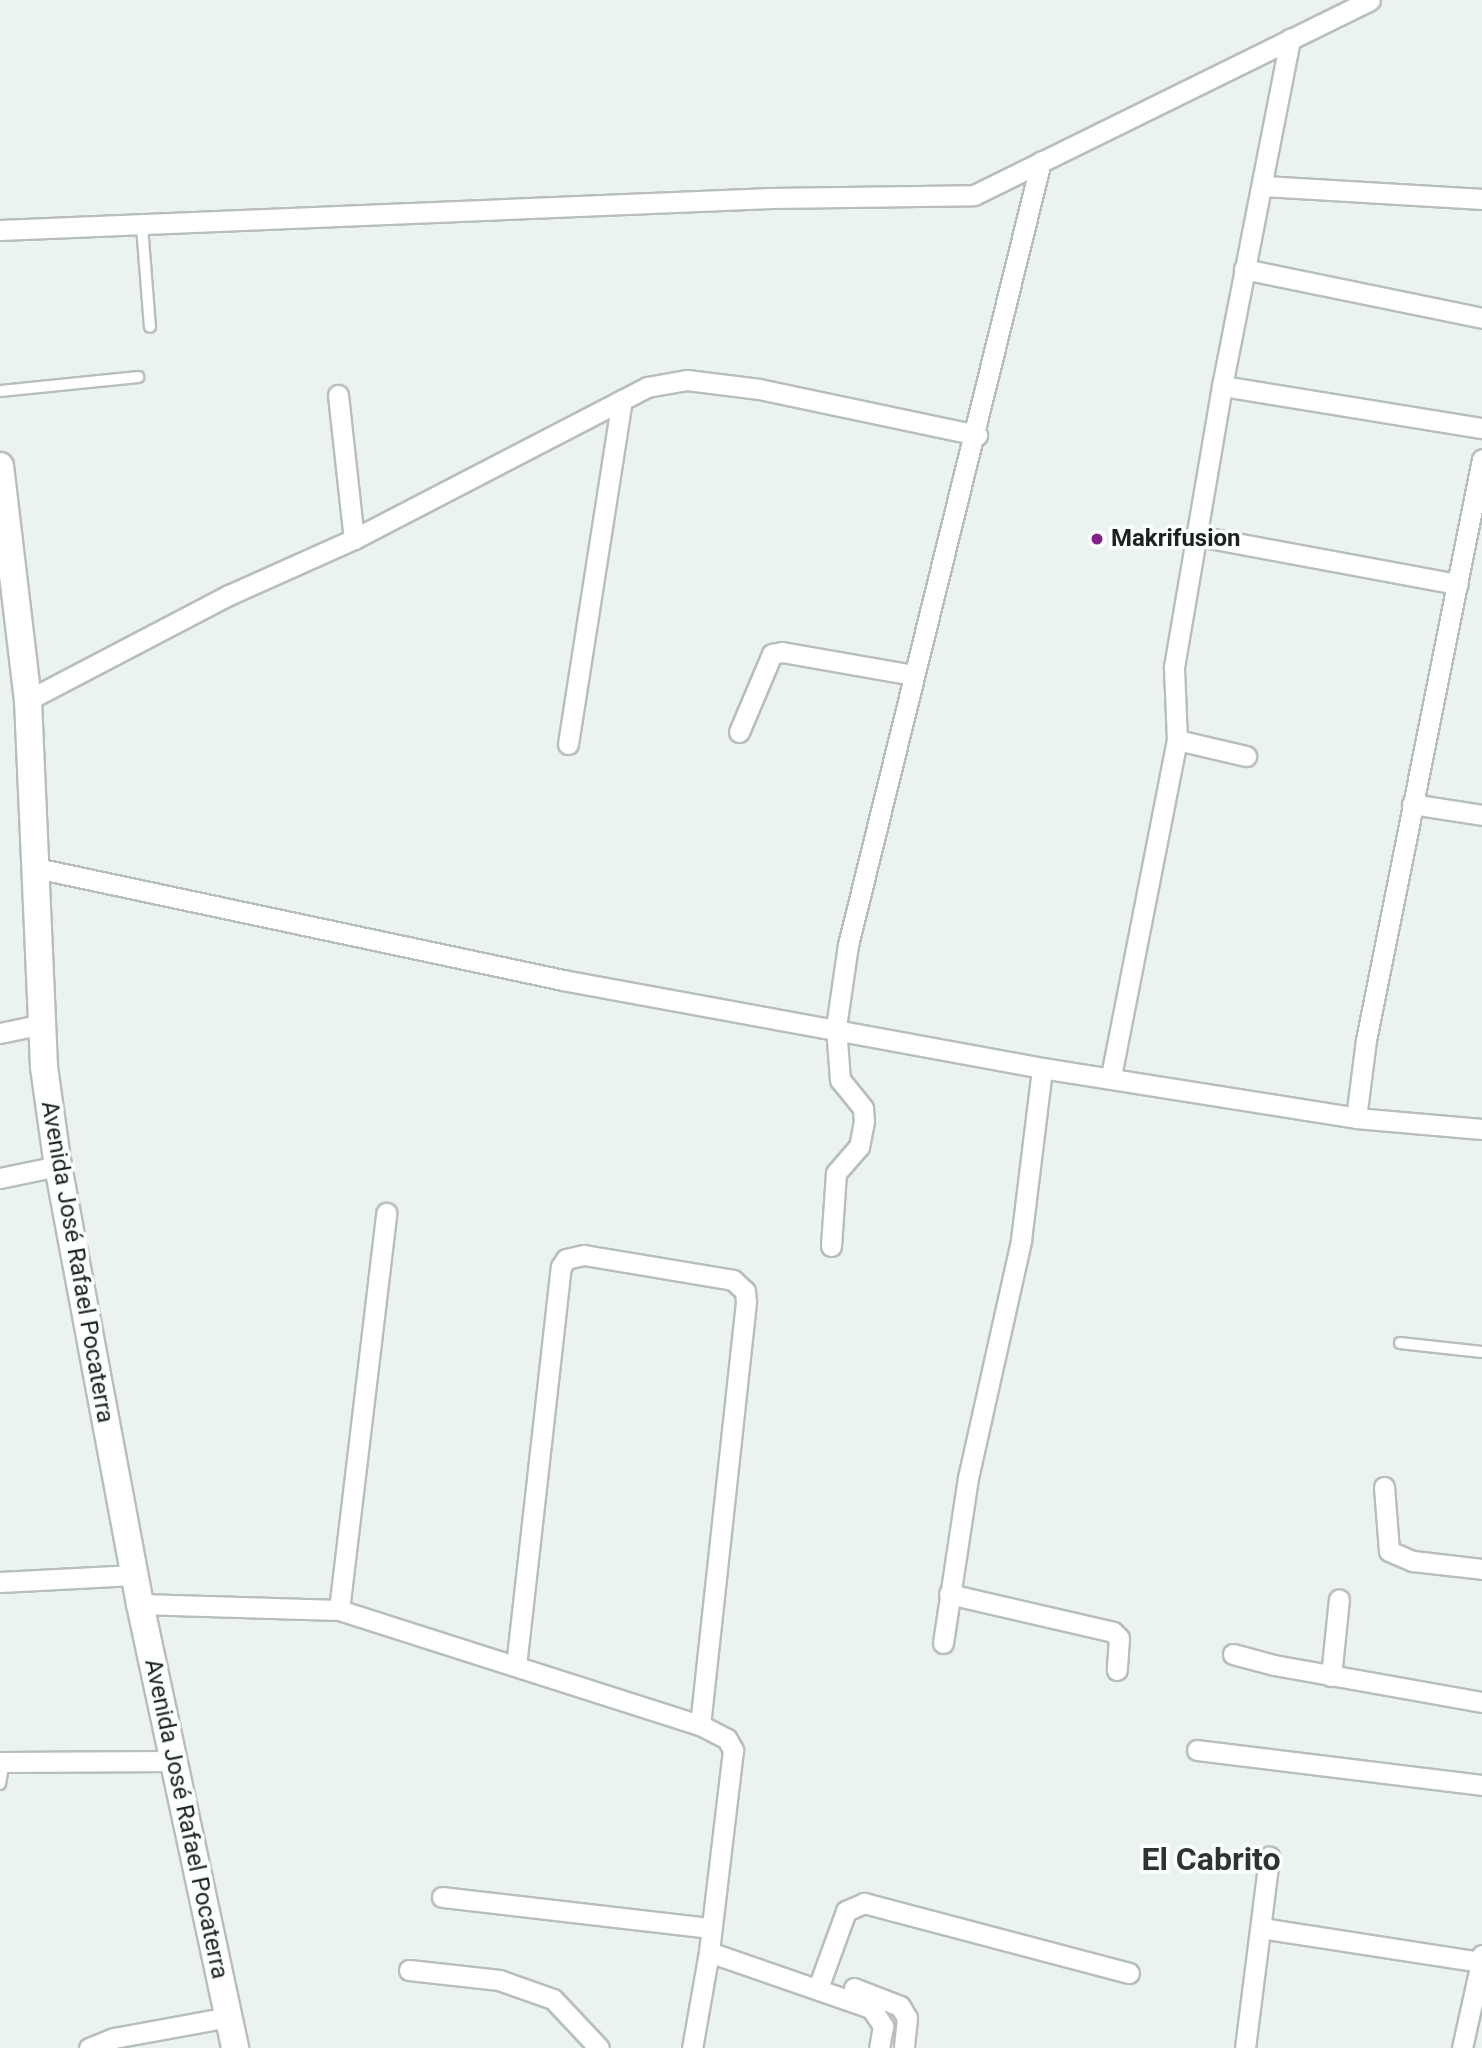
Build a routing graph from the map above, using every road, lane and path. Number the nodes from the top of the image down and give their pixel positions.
1 (1370, 0) edge
2 (1290, 39) junction
3 (1041, 161) junction
4 (1265, 186) junction
5 (1482, 199) edge
6 (142, 226) junction
7 (0, 230) edge
8 (1244, 269) junction
9 (1482, 318) edge
10 (150, 327) dead end
11 (138, 377) dead end
12 (1222, 386) junction
13 (0, 391) edge
14 (338, 395) dead end
15 (622, 400) junction
16 (1482, 428) edge
17 (977, 435) junction
18 (1482, 459) edge
19 (0, 466) edge
20 (1477, 514) edge
21 (1198, 536) junction
22 (354, 539) junction
23 (1458, 583) junction
24 (914, 675) junction
25 (28, 699) junction
26 (739, 732) dead end
27 (1177, 740) junction
28 (568, 744) dead end
29 (1246, 756) dead end
30 (1412, 804) junction
31 (1482, 815) edge
32 (36, 868) junction
33 (44, 1024) junction
34 (836, 1027) junction
35 (0, 1033) edge
36 (1042, 1068) junction
37 (1111, 1076) junction
38 (1356, 1118) junction
39 (1482, 1129) edge
40 (58, 1166) junction
41 (0, 1178) edge
42 (386, 1213) dead end
43 (831, 1246) dead end
44 (1400, 1343) dead end
45 (1482, 1352) edge
46 (1384, 1487) dead end
47 (1482, 1569) edge
48 (134, 1575) junction
49 (0, 1582) edge
50 (949, 1594) junction
51 (1339, 1599) dead end
52 (140, 1604) junction
53 (339, 1610) junction
54 (943, 1643) dead end
55 (1233, 1654) dead end
56 (516, 1666) junction
57 (1117, 1670) dead end
58 (1331, 1676) junction
59 (1482, 1702) edge
60 (701, 1725) junction
61 (1197, 1751) dead end
62 (173, 1761) junction
63 (2, 1762) edge
64 (0, 1784) edge
65 (1482, 1785) edge
66 (1269, 1857) dead end
67 (442, 1897) dead end
68 (710, 1928) junction
69 (1261, 1928) junction
70 (709, 1952) junction
71 (1482, 1959) edge
72 (409, 1970) dead end
73 (1129, 1973) dead end
74 (821, 1982) junction
75 (228, 2017) junction
76 (89, 2048) edge
77 (235, 2048) edge
78 (599, 2048) edge
79 (692, 2048) edge
80 (879, 2048) edge
81 (904, 2048) edge
82 (1245, 2048) edge
83 (1462, 2048) edge

1 - 2 street
2 - 3 street
2 - 4 street
3 - 6 street
3 - 17 street
4 - 5 street
4 - 8 street
6 - 7 street
6 - 10 lane
8 - 9 street
8 - 12 street
11 - 13 lane
12 - 16 street
12 - 21 street
14 - 22 street
15 - 17 street
15 - 22 street
15 - 28 street
17 - 24 street
18 - 20 street
19 - 25 street, Avenida José Rafael Pocaterra
20 - 23 street
21 - 23 street
21 - 27 street
22 - 25 street
23 - 30 street
24 - 26 street
24 - 34 street
25 - 32 street, Avenida José Rafael Pocaterra
27 - 29 street
27 - 37 street
30 - 31 street
30 - 38 street
32 - 33 street, Avenida José Rafael Pocaterra
32 - 34 street
33 - 35 street
33 - 40 street, Avenida José Rafael Pocaterra
34 - 36 street
34 - 43 street
36 - 37 street
36 - 50 street
37 - 38 street
38 - 39 street
40 - 41 street
40 - 48 street, Avenida José Rafael Pocaterra
42 - 53 street
44 - 45 lane
46 - 47 street
48 - 49 street
48 - 52 street, Avenida José Rafael Pocaterra
50 - 54 street
50 - 57 street
51 - 58 street
52 - 53 street
52 - 62 street, Avenida José Rafael Pocaterra
53 - 56 street
55 - 58 street
56 - 60 street
56 - 60 street
58 - 59 street
60 - 68 street
61 - 65 street
62 - 63 street
62 - 75 street, Avenida José Rafael Pocaterra
63 - 64 lane
66 - 69 street
67 - 68 street
68 - 70 street
69 - 71 street
69 - 82 street
70 - 74 street
70 - 79 street
71 - 83 street
72 - 78 street
73 - 74 street
74 - 80 street
74 - 81 street
75 - 76 street
75 - 77 street, Avenida José Rafael Pocaterra

